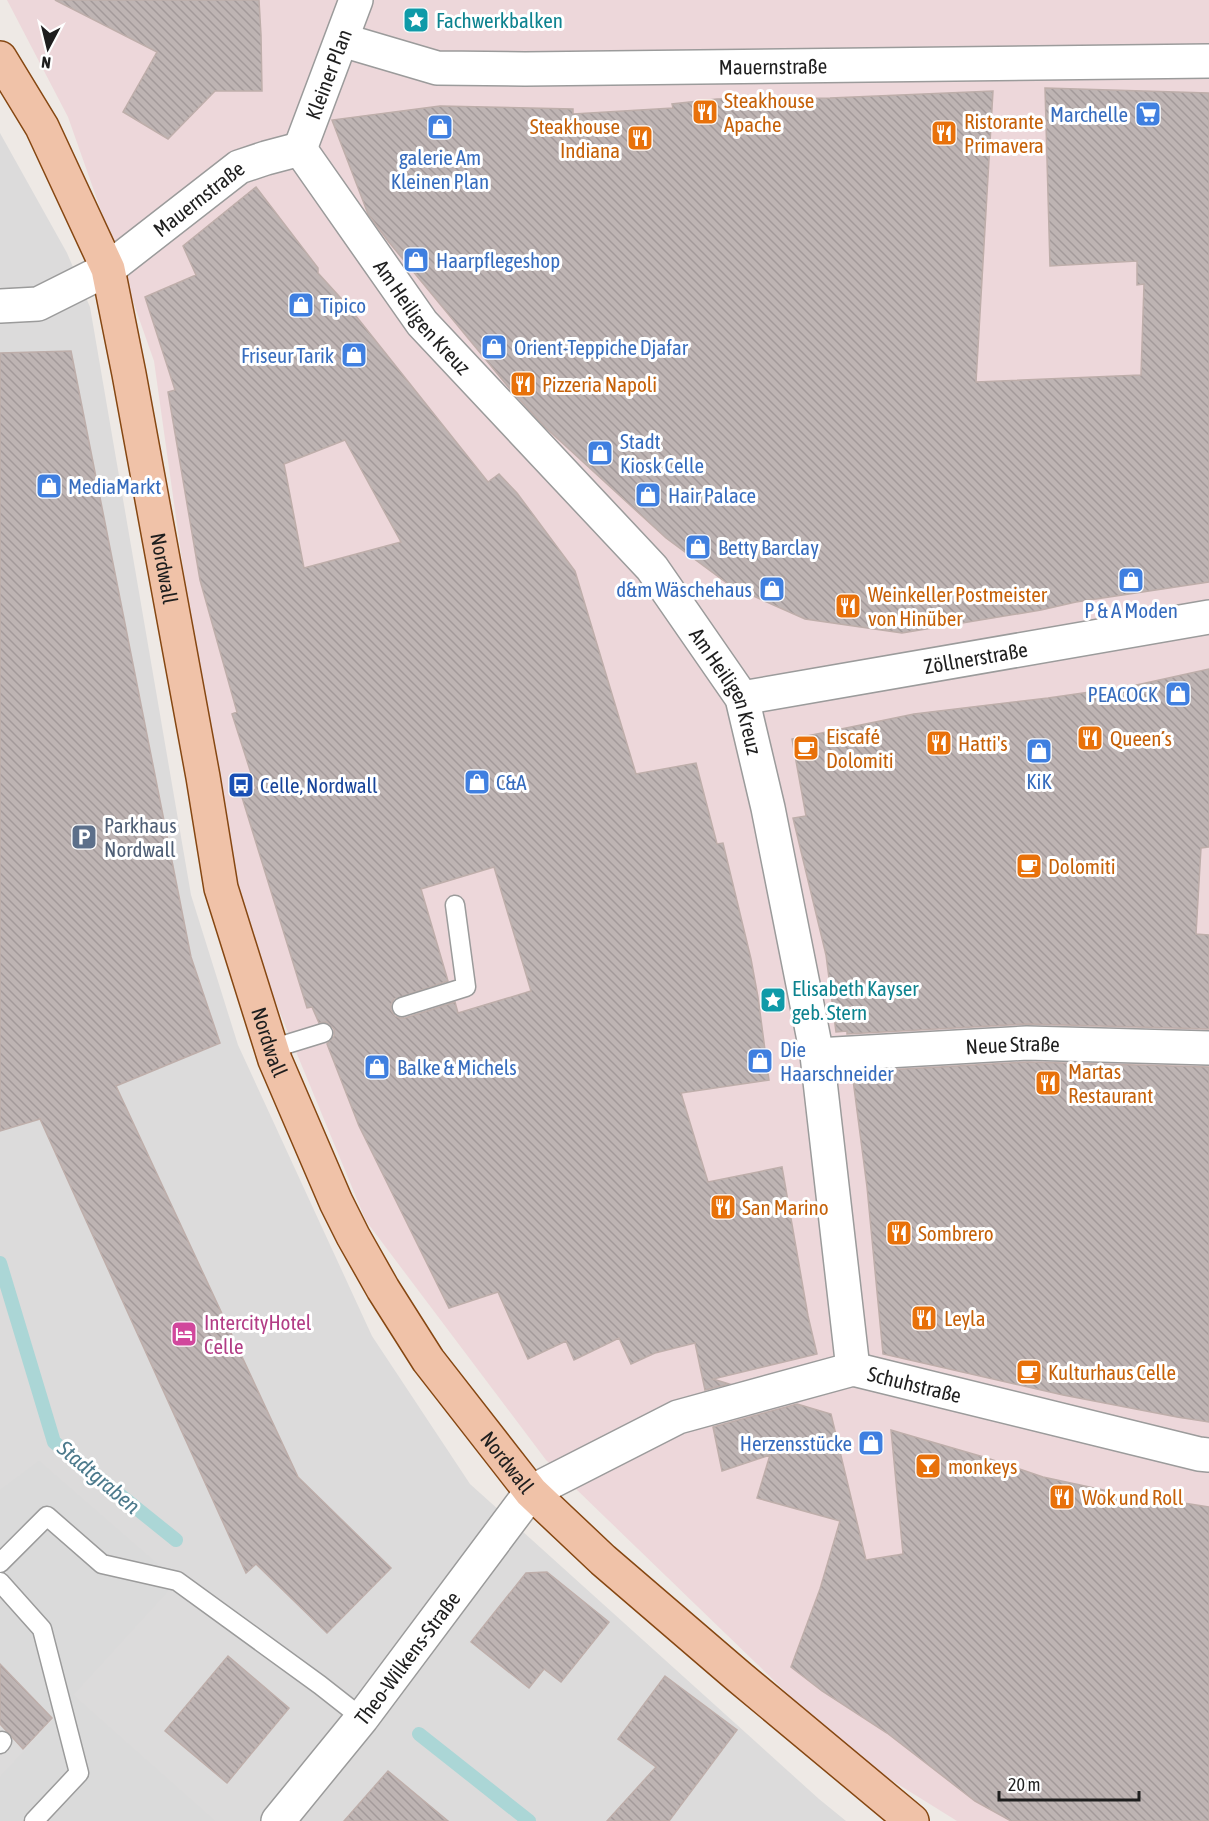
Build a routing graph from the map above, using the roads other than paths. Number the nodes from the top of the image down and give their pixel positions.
1 (356, 0) edge
2 (342, 40) junction
3 (0, 58) edge
4 (1209, 61) edge
5 (300, 149) junction
6 (108, 269) junction
7 (0, 306) edge
8 (1209, 618) edge
9 (742, 698) junction
10 (455, 905) dead end
11 (402, 1007) dead end
12 (323, 1033) dead end
13 (1209, 1048) edge
14 (272, 1049) junction
15 (817, 1055) junction
16 (853, 1369) junction
17 (1209, 1455) edge
18 (531, 1492) junction
19 (0, 1563) edge
20 (0, 1582) edge
21 (362, 1718) junction
22 (34, 1821) edge
23 (278, 1821) edge
24 (912, 1821) edge

1 - 2 street, Kleiner Plan
2 - 4 street, Mauernstraße
2 - 5 street, Kleiner Plan
3 - 6 main road, Nordwall
5 - 6 street, Mauernstraße
5 - 9 street, Am Heiligen Kreuz
6 - 7 street, Mauernstraße
6 - 14 main road, Nordwall
8 - 9 street, Zöllnerstraße
9 - 15 street, Am Heiligen Kreuz
10 - 11 lane
12 - 14 lane
13 - 15 street, Neue Straße
14 - 18 main road, Nordwall
15 - 16 street, Am Heiligen Kreuz
16 - 17 street, Schuhstraße
16 - 18 street, Schuhstraße
18 - 21 street, Theo-Wilkens-Straße
18 - 24 main road, Nordwall
19 - 21 lane
20 - 22 lane
21 - 23 street, Theo-Wilkens-Straße

